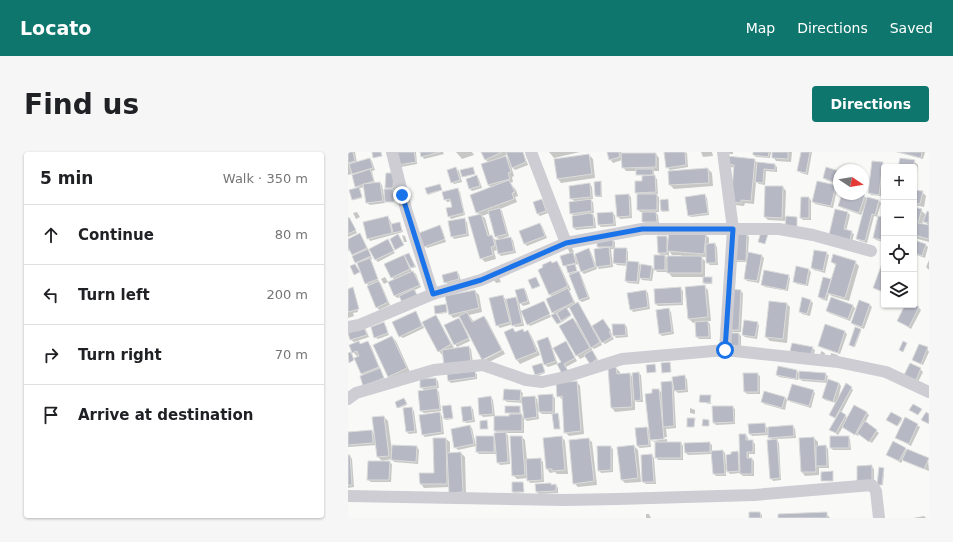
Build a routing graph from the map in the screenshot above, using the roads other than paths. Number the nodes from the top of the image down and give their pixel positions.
1 (392, 152) edge
2 (531, 152) edge
3 (723, 152) edge
4 (733, 229) junction
5 (566, 243) junction
6 (871, 251) dead end
7 (433, 294) junction
8 (348, 327) edge
9 (725, 350) junction
10 (929, 392) edge
11 (348, 400) edge
12 (348, 496) edge
13 (879, 518) edge

1 - 7 street
2 - 5 street
3 - 4 street
4 - 5 street
4 - 6 street
4 - 9 street
5 - 7 street
7 - 8 street
9 - 10 street
9 - 11 street
12 - 13 street

